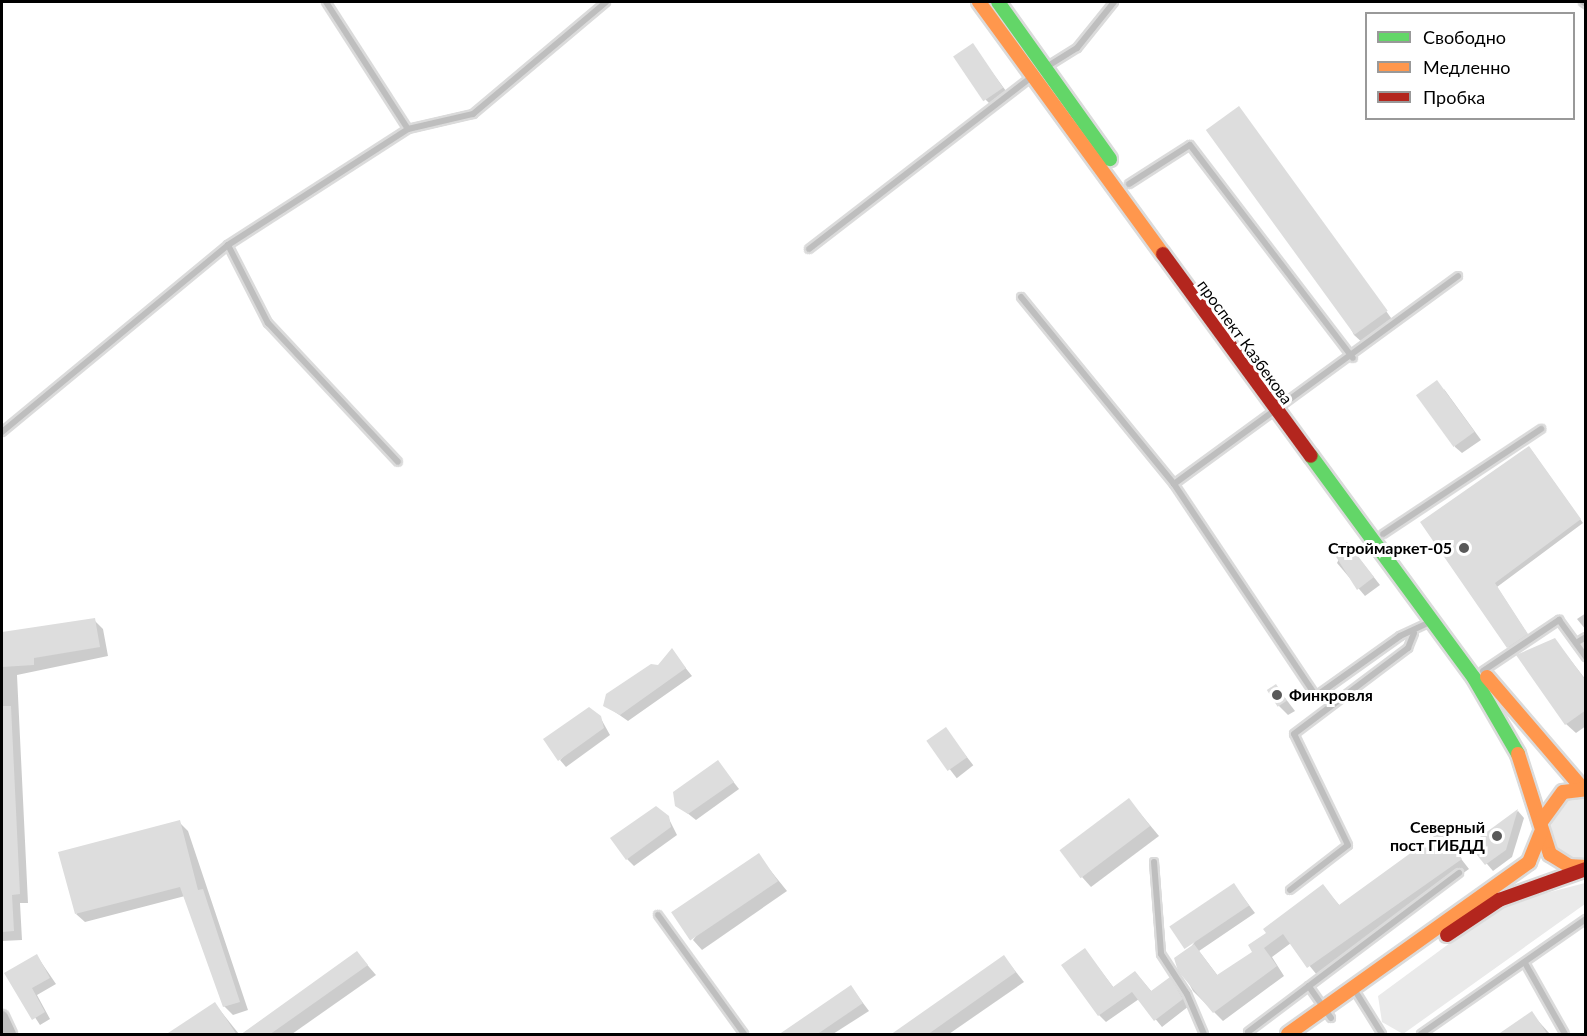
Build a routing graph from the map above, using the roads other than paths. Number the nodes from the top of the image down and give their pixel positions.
1 (326, 2) edge
2 (606, 2) edge
3 (979, 2) edge
4 (998, 2) edge
5 (1114, 2) edge
6 (1045, 68) junction
7 (1032, 76) junction
8 (408, 129) junction
9 (1129, 184) junction
10 (228, 245) junction
11 (809, 249) dead end
12 (1458, 276) dead end
13 (1021, 297) dead end
14 (1353, 358) junction
15 (1287, 405) junction
16 (1275, 413) junction
17 (1541, 429) dead end
18 (2, 432) edge
19 (398, 462) dead end
20 (1174, 484) junction
21 (1383, 534) junction
22 (1431, 621) junction
23 (1414, 633) junction
24 (1586, 637) edge
25 (1576, 643) junction
26 (1586, 657) edge
27 (1482, 671) junction
28 (1492, 694) junction
29 (1584, 788) edge
30 (1541, 827) junction
31 (1154, 862) dead end
32 (1586, 868) edge
33 (1459, 873) dead end
34 (1290, 890) dead end
35 (658, 915) dead end
36 (1586, 919) edge
37 (1525, 963) junction
38 (1310, 986) junction
39 (1356, 992) junction
40 (1328, 1013) junction
41 (2, 1017) edge
42 (1248, 1032) dead end
43 (10, 1035) edge
44 (744, 1035) edge
45 (1204, 1035) edge
46 (1288, 1035) edge
47 (1310, 1035) edge
48 (1382, 1035) edge
49 (1421, 1035) edge
50 (1565, 1035) edge

1 - 8 lane
2 - 8 lane
3 - 7 main road, проспект Казбекова
4 - 6 main road, проспект Казбекова
5 - 6 lane
6 - 7 lane
6 - 9 main road, проспект Казбекова
7 - 11 lane
7 - 16 main road, проспект Казбекова
8 - 10 lane
9 - 14 lane
9 - 15 main road, проспект Казбекова
10 - 18 lane
10 - 19 lane
12 - 14 lane
13 - 20 lane
14 - 15 lane
15 - 16 lane
15 - 21 main road, проспект Казбекова
16 - 20 lane
16 - 22 main road, проспект Казбекова
17 - 21 lane
20 - 23 lane
21 - 27 main road, проспект Казбекова
22 - 23 lane
22 - 28 main road, проспект Казбекова
23 - 34 lane
24 - 25 lane
25 - 26 lane
25 - 27 lane
27 - 28 main road, проспект Казбекова
28 - 29 main road
28 - 30 main road
29 - 30 main road
30 - 32 main road
30 - 39 main road
31 - 45 lane
32 - 39 main road
33 - 38 lane
35 - 44 lane
36 - 37 lane
37 - 49 lane
37 - 50 lane
38 - 40 lane
38 - 42 lane
39 - 40 main road
39 - 48 lane
40 - 46 main road
40 - 47 main road
41 - 43 street

